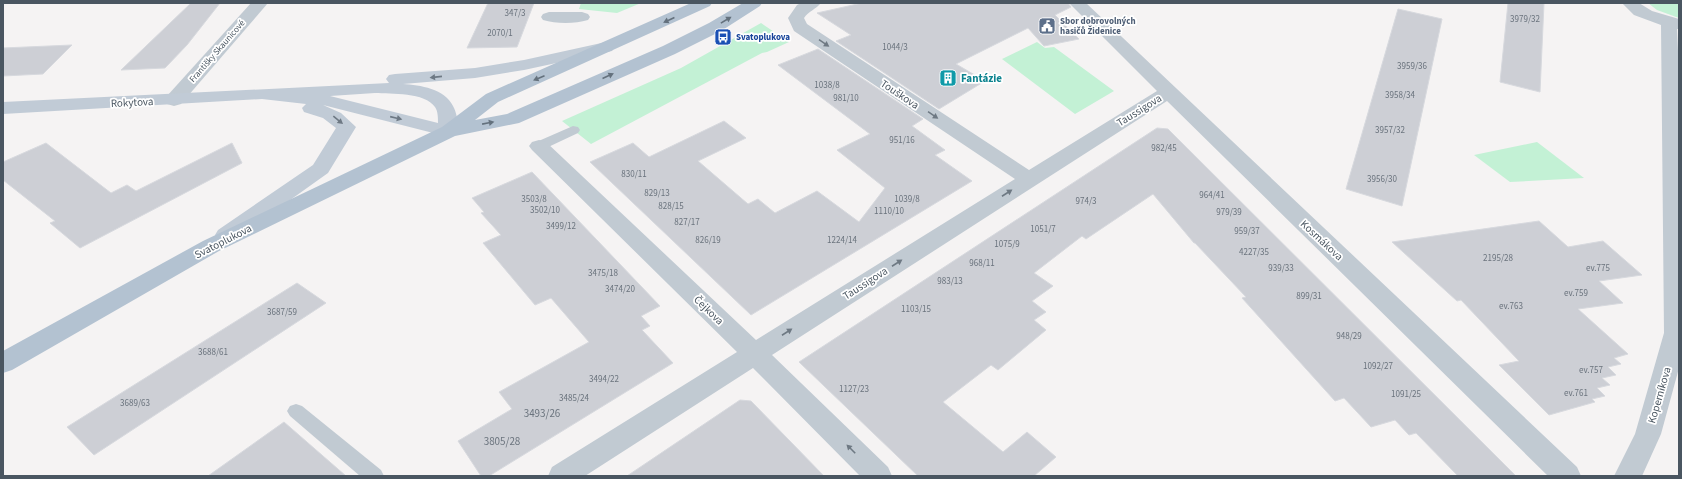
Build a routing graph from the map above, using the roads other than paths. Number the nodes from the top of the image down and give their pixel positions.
1 (260, 3) edge
2 (704, 3) edge
3 (754, 3) edge
4 (813, 3) edge
5 (1077, 3) edge
6 (1629, 4) edge
7 (551, 10) edge
8 (582, 17) dead end
9 (1674, 23) edge
10 (542, 32) dead end
11 (613, 45) junction
12 (1168, 92) junction
13 (262, 94) junction
14 (174, 100) junction
15 (3, 108) edge
16 (573, 130) dead end
17 (449, 131) junction
18 (539, 146) joint
19 (1028, 179) junction
20 (211, 246) junction
21 (754, 353) junction
22 (3, 363) edge
23 (296, 411) dead end
24 (374, 476) edge
25 (562, 476) edge
26 (878, 476) edge
27 (1567, 476) edge
28 (1628, 476) edge

1 - 14 street, Františky Skaunicové
2 -> 11 main road, Svatoplukova
17 -> 3 main road, Svatoplukova
4 -> 19 street, Touškova
5 - 12 street, Kosmákova
6 - 9 street, Koperníkova
7 - 8 street
7 - 10 street
9 - 28 street, Koperníkova
11 -> 13 main road
11 -> 17 main road, Svatoplukova
12 - 19 street, Taussigova
12 - 27 street, Kosmákova
13 - 14 main road, Rokytova
13 -> 17 main road
13 - 17 main road
13 -> 20 main road
14 - 15 main road, Rokytova
16 - 18 lane
17 - 20 main road, Svatoplukova
18 - 21 street, Čejkova
21 -> 19 street, Taussigova
20 - 22 main road, Svatoplukova
21 - 25 street, Taussigova
26 -> 21 street, Čejkova
23 - 24 lane

